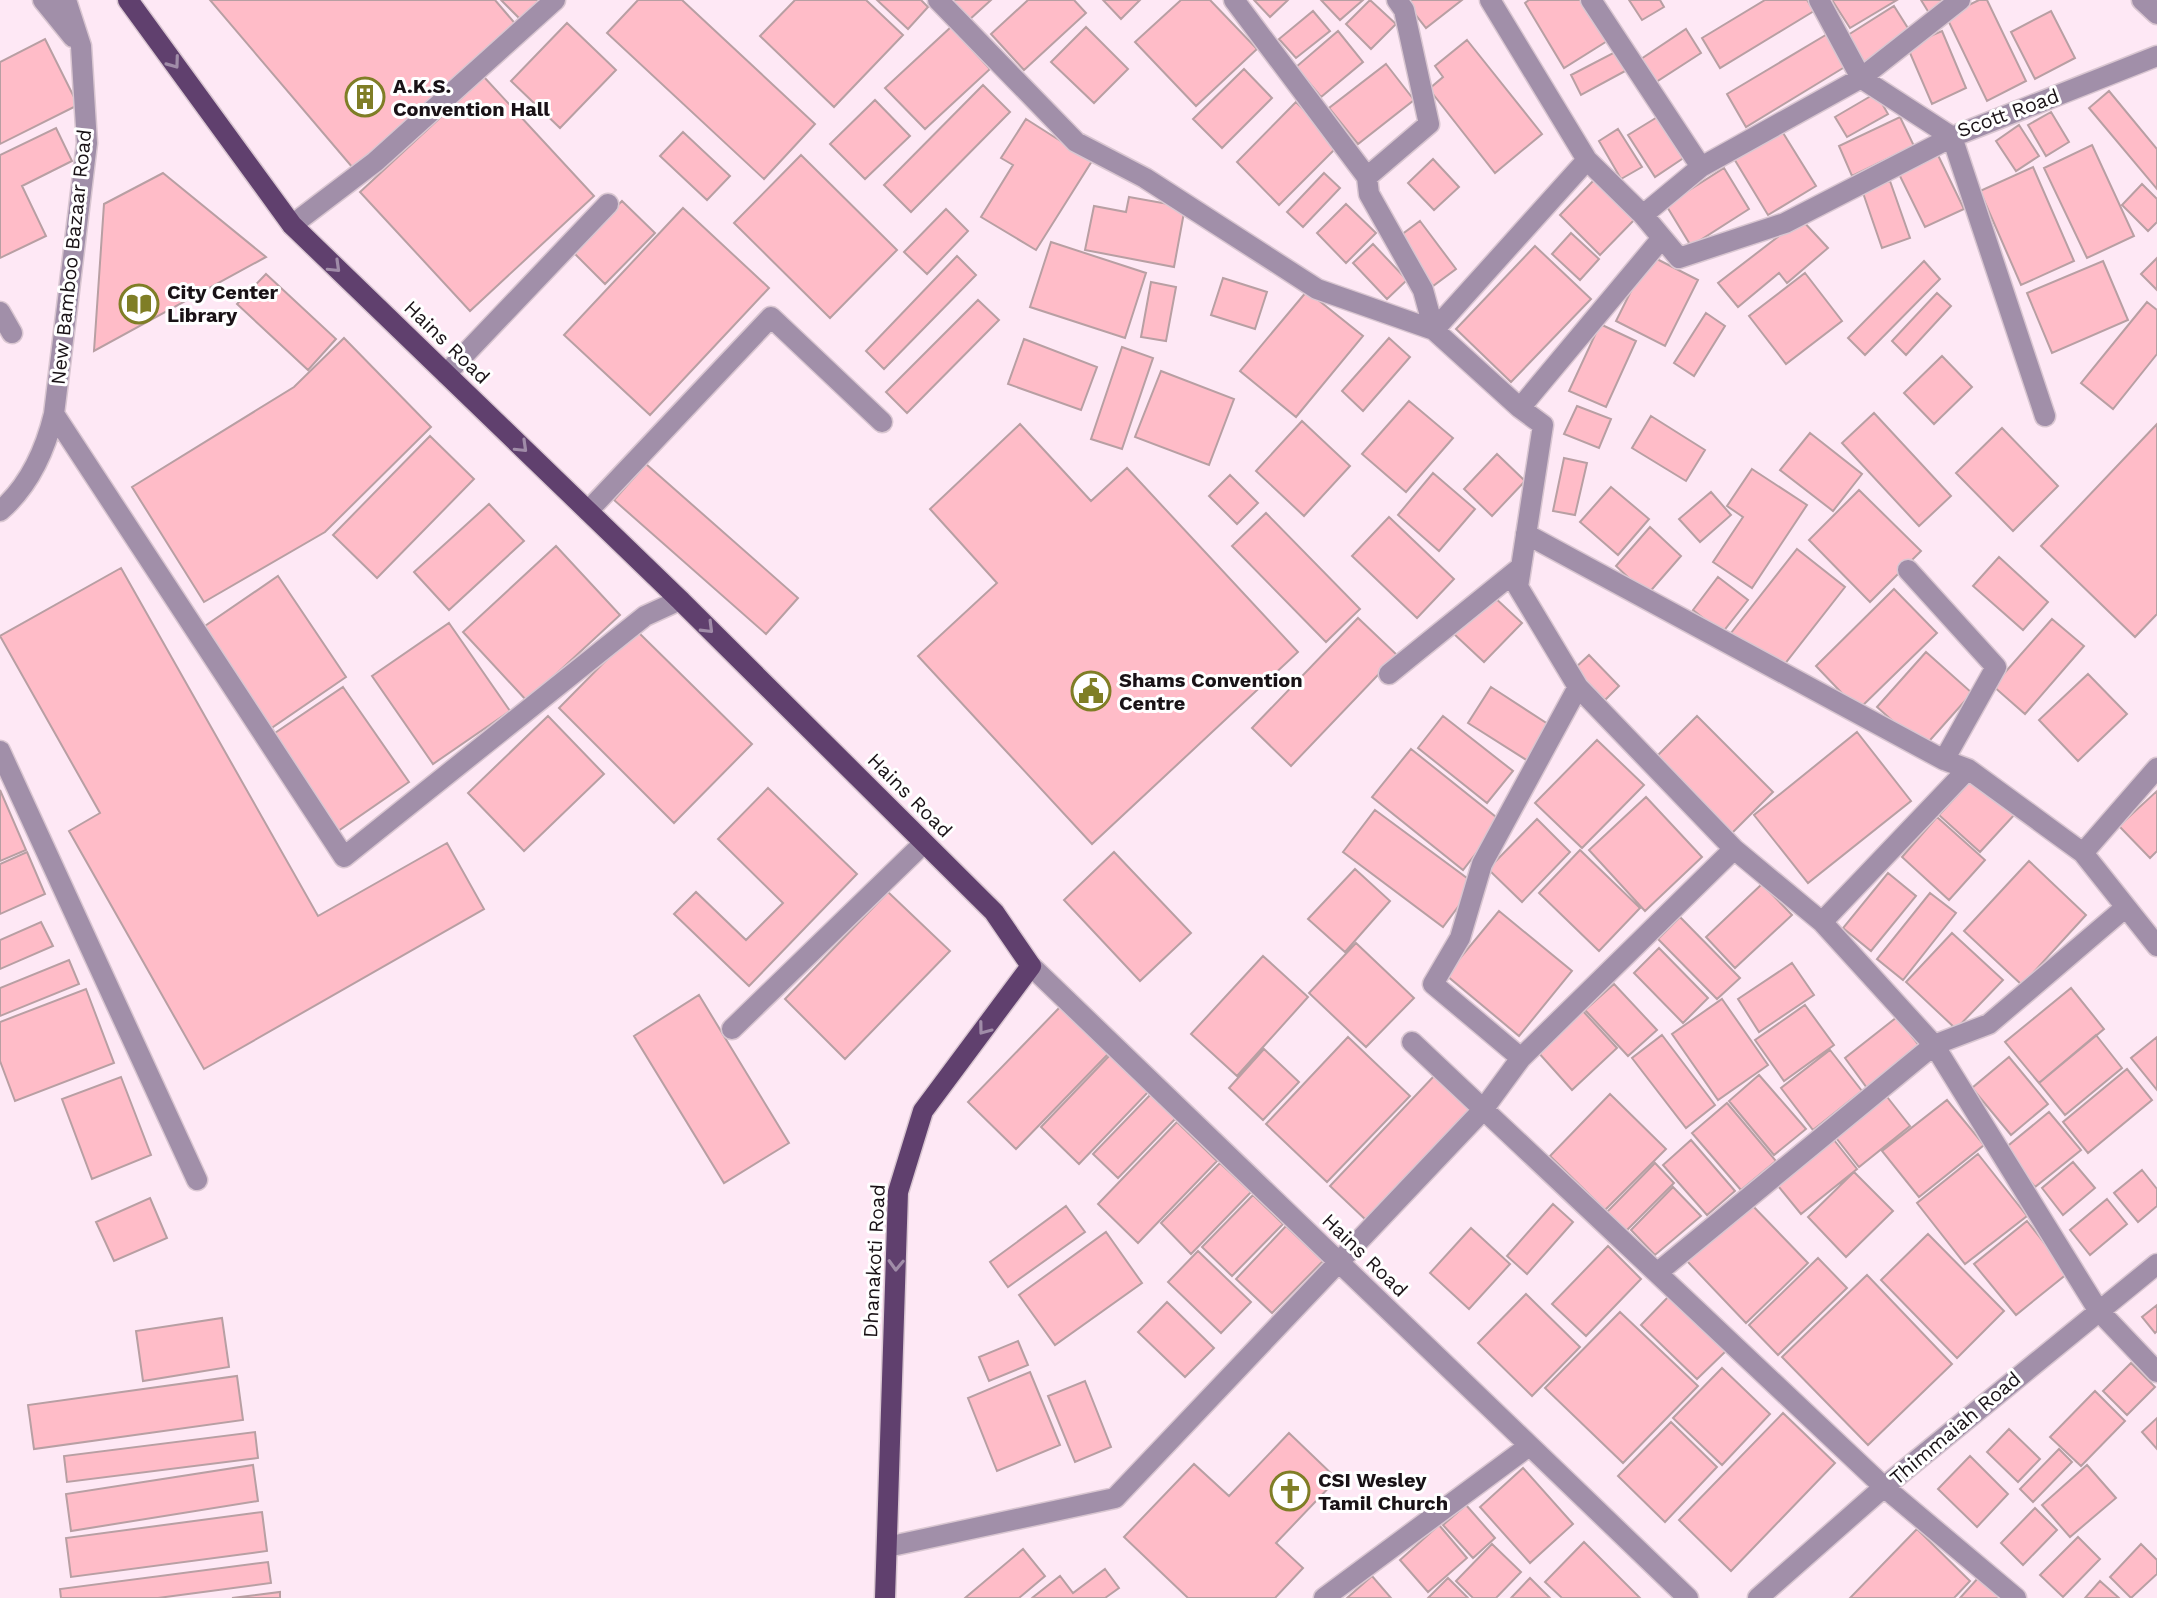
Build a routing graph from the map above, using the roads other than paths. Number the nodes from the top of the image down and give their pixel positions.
1 (43, 0) edge
2 (66, 0) edge
3 (128, 0) edge
4 (555, 0) edge
5 (938, 0) edge
6 (1234, 0) edge
7 (1397, 0) edge
8 (1490, 0) edge
9 (1591, 0) edge
10 (1819, 0) edge
11 (1960, 0) edge
12 (2142, 0) edge
13 (2157, 14) edge
14 (81, 46) junction
15 (2156, 60) edge
16 (1861, 78) junction
17 (1952, 137) junction
18 (1587, 160) junction
19 (1701, 167) junction
20 (1367, 177) junction
21 (608, 204) dead end
22 (1643, 215) junction
23 (292, 225) junction
24 (1662, 238) junction
25 (0, 312) edge
26 (1434, 330) junction
27 (12, 333) dead end
28 (446, 374) junction
29 (1520, 408) junction
30 (54, 414) junction
31 (2045, 416) dead end
32 (882, 422) dead end
33 (0, 511) edge
34 (588, 511) junction
35 (1526, 534) junction
36 (1521, 567) junction
37 (1908, 570) dead end
38 (680, 600) junction
39 (1389, 674) dead end
40 (1578, 687) junction
41 (0, 751) edge
42 (1944, 760) junction
43 (2157, 768) edge
44 (1968, 769) junction
45 (924, 843) junction
46 (1734, 849) junction
47 (2083, 853) junction
48 (2126, 907) junction
49 (1822, 922) junction
50 (2157, 946) edge
51 (1031, 966) junction
52 (732, 1029) dead end
53 (1412, 1042) dead end
54 (1934, 1045) junction
55 (1521, 1058) junction
56 (1482, 1111) junction
57 (197, 1180) dead end
58 (1339, 1264) junction
59 (2157, 1264) edge
60 (1657, 1273) junction
61 (2098, 1310) junction
62 (2157, 1372) edge
63 (1529, 1446) junction
64 (1884, 1487) junction
65 (887, 1547) junction
66 (885, 1598) edge
67 (1324, 1598) edge
68 (1688, 1598) edge
69 (1758, 1598) edge
70 (2016, 1598) edge

1 - 14 street
2 - 14 street, New Bamboo Bazaar Road
3 -> 23 main road, Hains Road
4 - 23 street
5 - 26 street
6 - 20 street
7 - 20 street
8 - 18 street
9 - 19 street
10 - 16 street, Scott Road
11 - 16 street
12 - 13 street
14 - 30 street, New Bamboo Bazaar Road
15 - 17 street, Scott Road
16 - 17 street, Scott Road
16 - 19 street
17 - 24 street
17 - 31 street
18 - 22 street
18 - 26 street
19 - 22 street
20 - 26 street
21 - 28 street
22 - 24 street
23 -> 28 main road, Hains Road
24 - 29 street
25 - 27 street
26 - 29 street
28 -> 34 main road, Hains Road
29 - 35 street
30 - 33 street, New Bamboo Bazaar Road
30 - 38 street
32 - 34 street
34 - 38 main road, Hains Road
35 - 36 street
35 - 42 street
36 - 39 street
36 - 40 street
37 - 42 street
38 -> 45 main road, Hains Road
40 - 46 street
40 - 55 street
41 - 57 street
42 - 44 street
43 - 47 street
44 - 47 street
44 - 49 street
45 - 51 main road, Hains Road
45 - 52 street
46 - 49 street
46 - 55 street
47 - 48 street
48 - 50 street
48 - 54 street
49 - 54 street
51 - 58 street, Hains Road
51 -> 65 main road, Dhanakoti Road
53 - 56 street
54 - 60 street
54 - 61 street
55 - 56 street
56 - 58 street
56 - 60 street
58 - 63 street, Hains Road
58 - 65 street
59 - 61 street, Thimmaiah Road
60 - 64 street
61 - 62 street
61 - 64 street, Thimmaiah Road
63 - 67 street
63 - 68 street, Hains Road
64 - 69 street, Thimmaiah Road
64 - 70 street
65 - 66 main road, Dhanakoti Road

